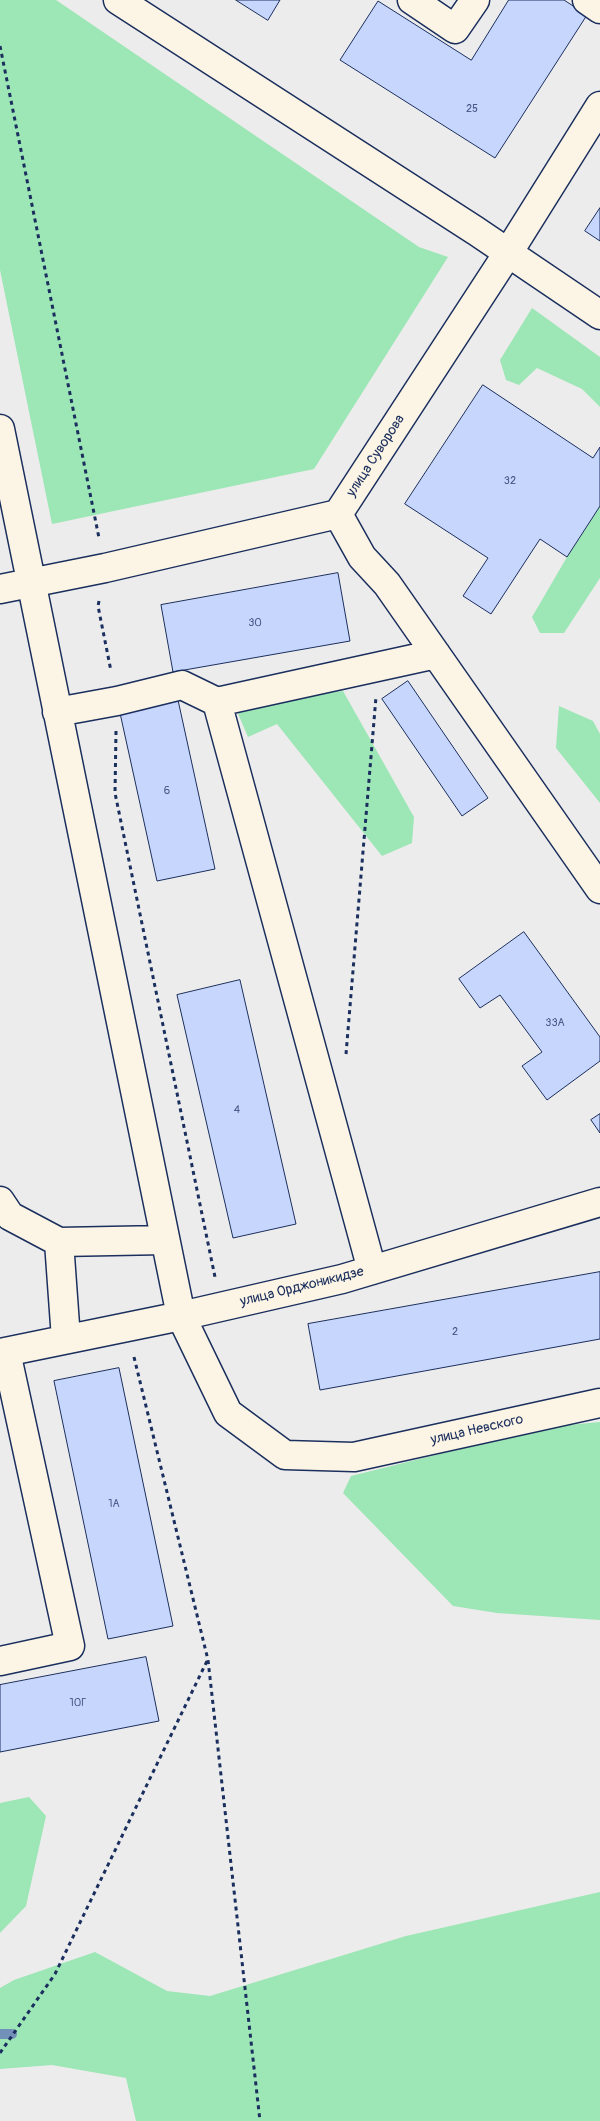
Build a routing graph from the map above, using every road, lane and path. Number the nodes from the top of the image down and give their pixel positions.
1 (118, 0) edge
2 (412, 0) edge
3 (475, 0) edge
4 (587, 0) edge
5 (600, 9) edge
6 (600, 106) edge
7 (508, 253) junction
8 (600, 315) edge
9 (0, 429) edge
10 (338, 514) junction
11 (30, 583) junction
12 (0, 589) edge
13 (436, 654) junction
14 (378, 667) junction
15 (217, 702) junction
16 (57, 712) junction
17 (600, 889) edge
18 (346, 1059) dead end
19 (0, 1202) edge
20 (600, 1202) edge
21 (166, 1240) junction
22 (59, 1242) junction
23 (372, 1270) junction
24 (181, 1316) junction
25 (127, 1327) junction
26 (66, 1339) junction
27 (3, 1353) edge
28 (600, 1402) edge
29 (208, 1660) junction
30 (0, 1661) edge
31 (0, 2053) edge
32 (260, 2121) edge

1 - 7 street
2 - 3 street
4 - 5 street
6 - 7 street, улица Суворова
7 - 8 street
7 - 10 street, улица Суворова
9 - 11 street, улица Невского
10 - 11 street
10 - 13 street
11 - 12 street
11 - 16 street, улица Невского
13 - 14 street
13 - 17 street
14 - 15 street
14 - 18 path
15 - 16 street
15 - 23 street
16 - 21 street, улица Невского
19 - 22 street
20 - 23 street, улица Орджоникидзе
21 - 22 street
21 - 24 street, улица Невского
22 - 26 street
23 - 24 street, улица Орджоникидзе
24 - 25 street, улица Орджоникидзе
24 - 28 street, улица Невского
25 - 26 street, улица Орджоникидзе
25 - 29 path
26 - 27 street, улица Орджоникидзе
27 - 30 street
29 - 31 path
29 - 32 path

